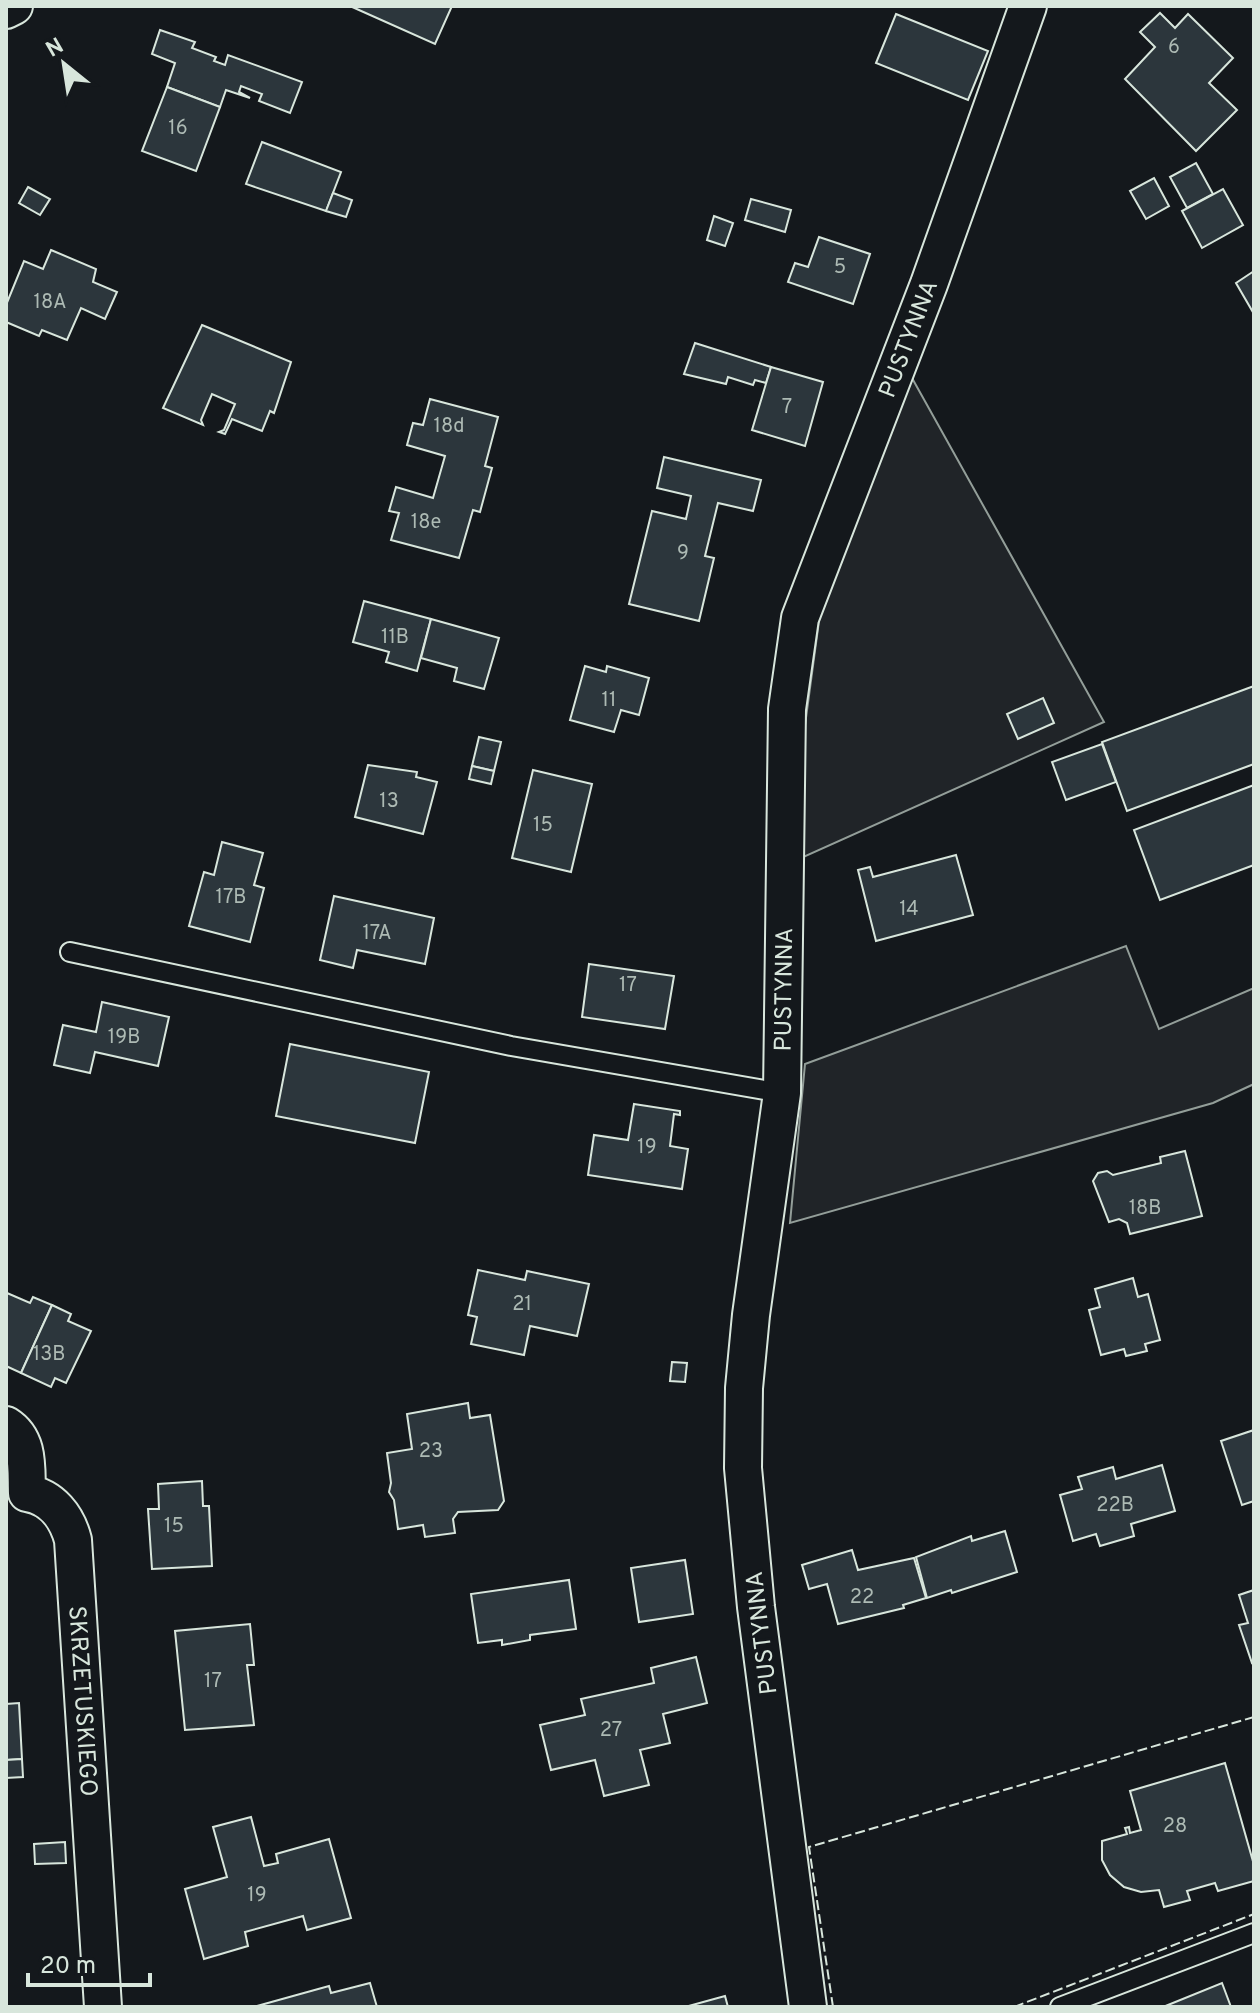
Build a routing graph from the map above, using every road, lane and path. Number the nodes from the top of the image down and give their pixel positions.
1 (14, 6) edge
2 (1028, 6) edge
3 (6, 10) edge
4 (70, 952) dead end
5 (782, 1093) junction
6 (6, 1425) edge
7 (17, 1496) edge
8 (1254, 1933) edge
9 (103, 2007) edge
10 (808, 2007) edge
11 (1060, 2007) edge

1 - 3 street
2 - 5 street, PUSTYNNA
4 - 5 lane
5 - 10 street, PUSTYNNA
6 - 7 street, SKRZETUSKIEGO
7 - 9 street, SKRZETUSKIEGO
8 - 11 lane

